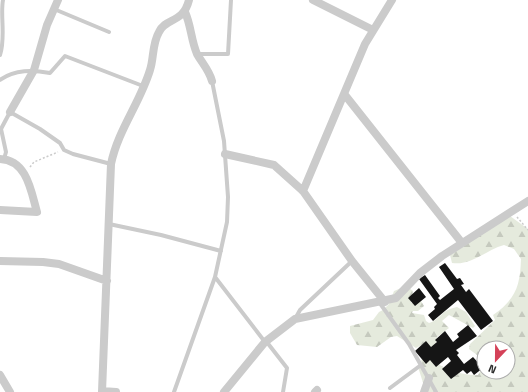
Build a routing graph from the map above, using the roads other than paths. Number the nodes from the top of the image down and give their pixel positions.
1 (3, 0) edge
2 (58, 0) edge
3 (189, 0) edge
4 (231, 0) edge
5 (314, 0) edge
6 (392, 0) edge
7 (54, 9) junction
8 (185, 12) junction
9 (373, 30) junction
10 (109, 32) dead end
11 (197, 54) junction
12 (0, 55) edge
13 (34, 70) junction
14 (0, 80) edge
15 (212, 81) joint
16 (144, 86) junction
17 (345, 95) junction
18 (10, 112) junction
19 (225, 154) junction
20 (2, 159) edge
21 (111, 164) junction
22 (303, 191) junction
23 (528, 201) edge
24 (0, 210) edge
25 (109, 224) junction
26 (462, 243) junction
27 (221, 251) junction
28 (0, 261) edge
29 (352, 261) junction
30 (215, 276) junction
31 (107, 281) junction
32 (382, 302) junction
33 (295, 319) junction
34 (265, 342) junction
35 (421, 365) junction
36 (0, 375) edge
37 (429, 378) junction
38 (390, 388) dead end
39 (10, 392) edge
40 (102, 392) edge
41 (116, 392) edge
42 (174, 392) edge
43 (224, 392) edge
44 (283, 392) edge
45 (424, 392) edge
46 (436, 392) edge

1 - 12 lane
2 - 7 street
3 - 8 street
4 - 11 lane
5 - 9 street
6 - 9 street
7 - 10 lane
7 - 13 street
8 - 11 street
8 - 16 street
9 - 17 street
11 - 15 street
13 - 14 lane
13 - 16 lane
13 - 18 street
15 - 19 lane
16 - 21 street
17 - 22 street
17 - 26 street
18 - 20 lane
18 - 21 lane
19 - 22 street
19 - 27 lane
20 - 24 street
21 - 25 street
22 - 29 street
23 - 26 street
25 - 27 lane
25 - 31 street
26 - 32 street
27 - 30 lane
28 - 31 street
29 - 32 street
29 - 33 lane
30 - 34 lane
30 - 42 lane
31 - 40 street
32 - 33 street
32 - 35 lane
33 - 34 street
34 - 43 street
34 - 44 lane
35 - 37 lane
35 - 38 lane
36 - 39 street
37 - 45 street
37 - 46 lane
40 - 41 street

